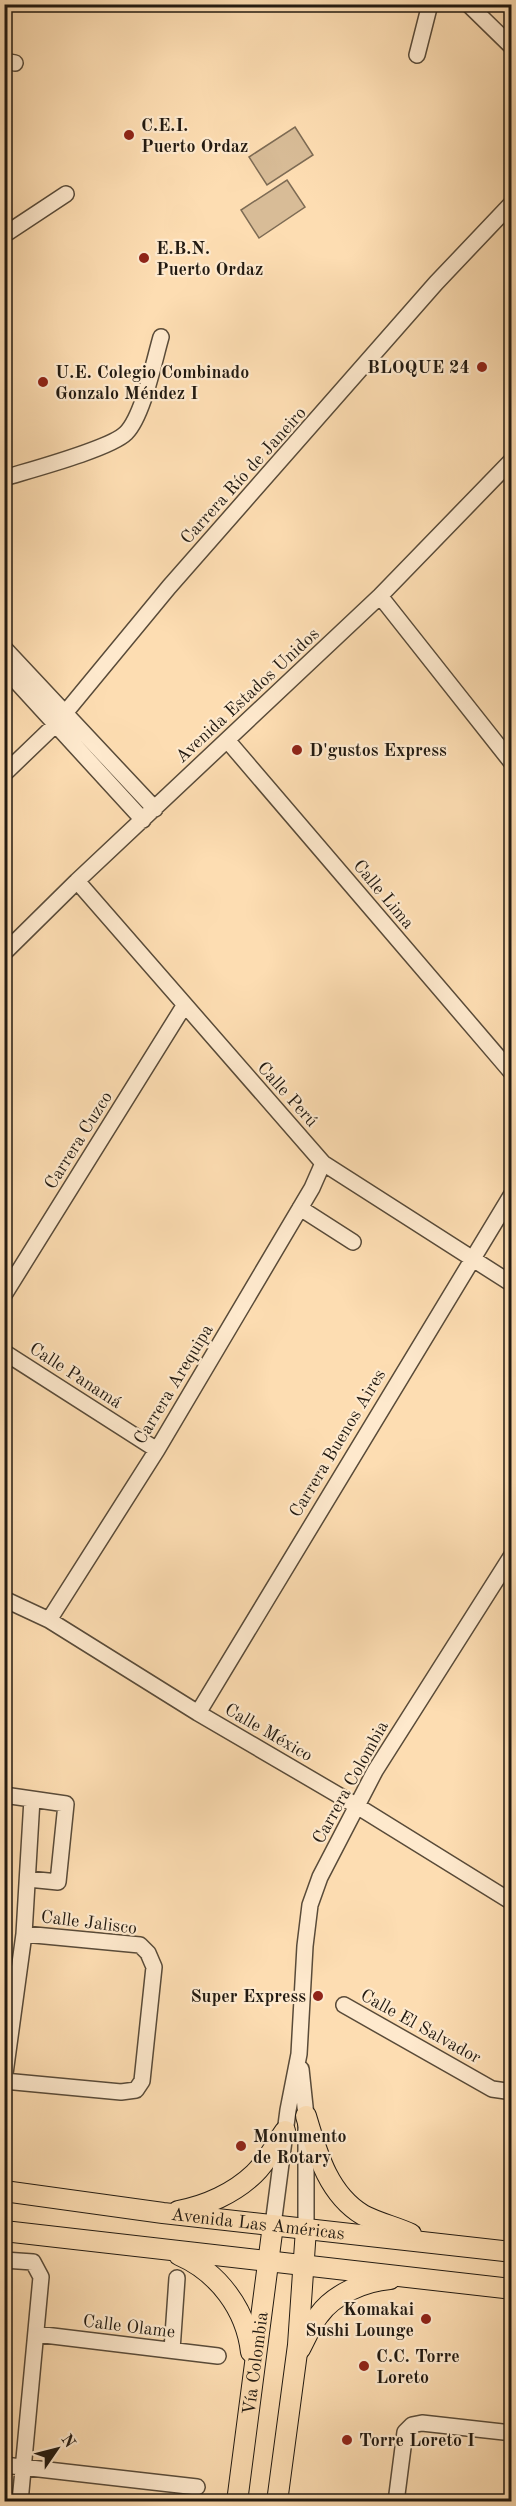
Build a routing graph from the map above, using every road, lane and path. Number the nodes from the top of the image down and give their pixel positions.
1 (430, 4) edge
2 (468, 4) edge
3 (512, 47) edge
4 (417, 55) dead end
5 (66, 194) dead end
6 (512, 202) edge
7 (4, 235) edge
8 (161, 337) dead end
9 (512, 460) edge
10 (4, 478) edge
11 (380, 596) junction
12 (4, 648) edge
13 (4, 668) edge
14 (61, 718) junction
15 (227, 740) junction
16 (512, 763) edge
17 (4, 774) edge
18 (155, 809) junction
19 (143, 820) junction
20 (77, 881) junction
21 (4, 953) edge
22 (184, 1006) junction
23 (512, 1073) edge
24 (323, 1163) junction
25 (512, 1194) edge
26 (300, 1208) junction
27 (353, 1242) dead end
28 (471, 1258) junction
29 (512, 1284) edge
30 (4, 1295) edge
31 (4, 1352) edge
32 (157, 1450) junction
33 (512, 1555) edge
34 (4, 1599) edge
35 (49, 1620) junction
36 (198, 1713) junction
37 (4, 1795) edge
38 (32, 1799) junction
39 (357, 1806) junction
40 (28, 1879) junction
41 (512, 1902) edge
42 (24, 1934) junction
43 (344, 2005) dead end
44 (299, 2054) junction
45 (4, 2081) edge
46 (512, 2088) edge
47 (306, 2116) junction
48 (285, 2131) junction
49 (4, 2191) edge
50 (163, 2213) junction
51 (273, 2225) junction
52 (306, 2229) junction
53 (4, 2232) edge
54 (433, 2243) junction
55 (166, 2249) junction
56 (512, 2252) edge
57 (4, 2260) edge
58 (268, 2261) junction
59 (305, 2264) junction
60 (416, 2277) junction
61 (177, 2278) dead end
62 (512, 2289) edge
63 (36, 2334) junction
64 (172, 2350) junction
65 (218, 2356) dead end
66 (296, 2356) junction
67 (253, 2372) junction
68 (512, 2433) edge
69 (4, 2465) edge
70 (24, 2468) junction
71 (197, 2487) dead end
72 (20, 2502) edge
73 (237, 2502) edge
74 (277, 2502) edge
75 (396, 2502) edge

1 - 4 street
2 - 3 street
5 - 7 street
6 - 14 street, Carrera Río de Janeiro
8 - 10 street
9 - 11 street, Avenida Estados Unidos
11 - 15 street, Avenida Estados Unidos
11 - 16 street
12 - 14 street
13 - 14 street
14 - 17 street, Carrera Río de Janeiro
14 - 18 street
14 - 19 street
15 - 18 street, Avenida Estados Unidos
15 - 23 street, Calle Lima
18 - 19 street, Avenida Estados Unidos
19 - 20 street, Avenida Estados Unidos
20 - 21 street, Avenida Estados Unidos
20 - 22 street, Calle Perú
22 - 24 street, Calle Perú
22 - 30 street, Carrera Cuzco
24 - 26 street, Carrera Arequipa
24 - 28 street, Calle Perú
25 - 28 street, Carrera Buenos Aires
26 - 27 street
26 - 32 street, Carrera Arequipa
28 - 29 street, Calle Perú
28 - 36 street, Carrera Buenos Aires
31 - 32 street, Calle Panamá
32 - 35 street, Carrera Arequipa
33 - 39 street, Carrera Colombia
34 - 35 street, Calle México
35 - 36 street, Calle México
36 - 39 street, Calle México
37 - 38 street
38 - 40 street
38 - 40 street
39 - 41 street, Calle México
39 - 44 street, Carrera Colombia
40 - 42 street
42 - 45 street
42 - 45 street, Calle Jalisco
43 - 46 street, Calle El Salvador
44 - 47 street, Carrera Colombia
44 - 48 street, Carrera Colombia
47 - 52 street, Carrera Colombia
47 - 54 main road
48 - 50 main road
48 - 51 street, Carrera Colombia
49 - 50 main road, Avenida Las Américas
50 - 51 main road, Avenida Las Américas
51 - 52 main road, Avenida Las Américas
51 - 58 main road, Vía Colombia
52 - 54 main road, Avenida Las Américas
52 - 59 main road
53 - 55 main road, Avenida Las Américas
54 - 56 main road, Avenida Las Américas
55 - 58 main road, Avenida Las Américas
55 - 67 main road
57 - 63 street
58 - 59 main road, Avenida Las Américas
58 - 67 main road, Vía Colombia
59 - 60 main road, Avenida Las Américas
59 - 66 main road
60 - 62 main road, Avenida Las Américas
60 - 66 main road
61 - 64 street
63 - 64 street, Calle Olame
63 - 70 street
64 - 65 street, Calle Olame
66 - 74 main road
67 - 73 main road, Vía Colombia
68 - 75 street
69 - 70 street
70 - 71 street
70 - 72 street

